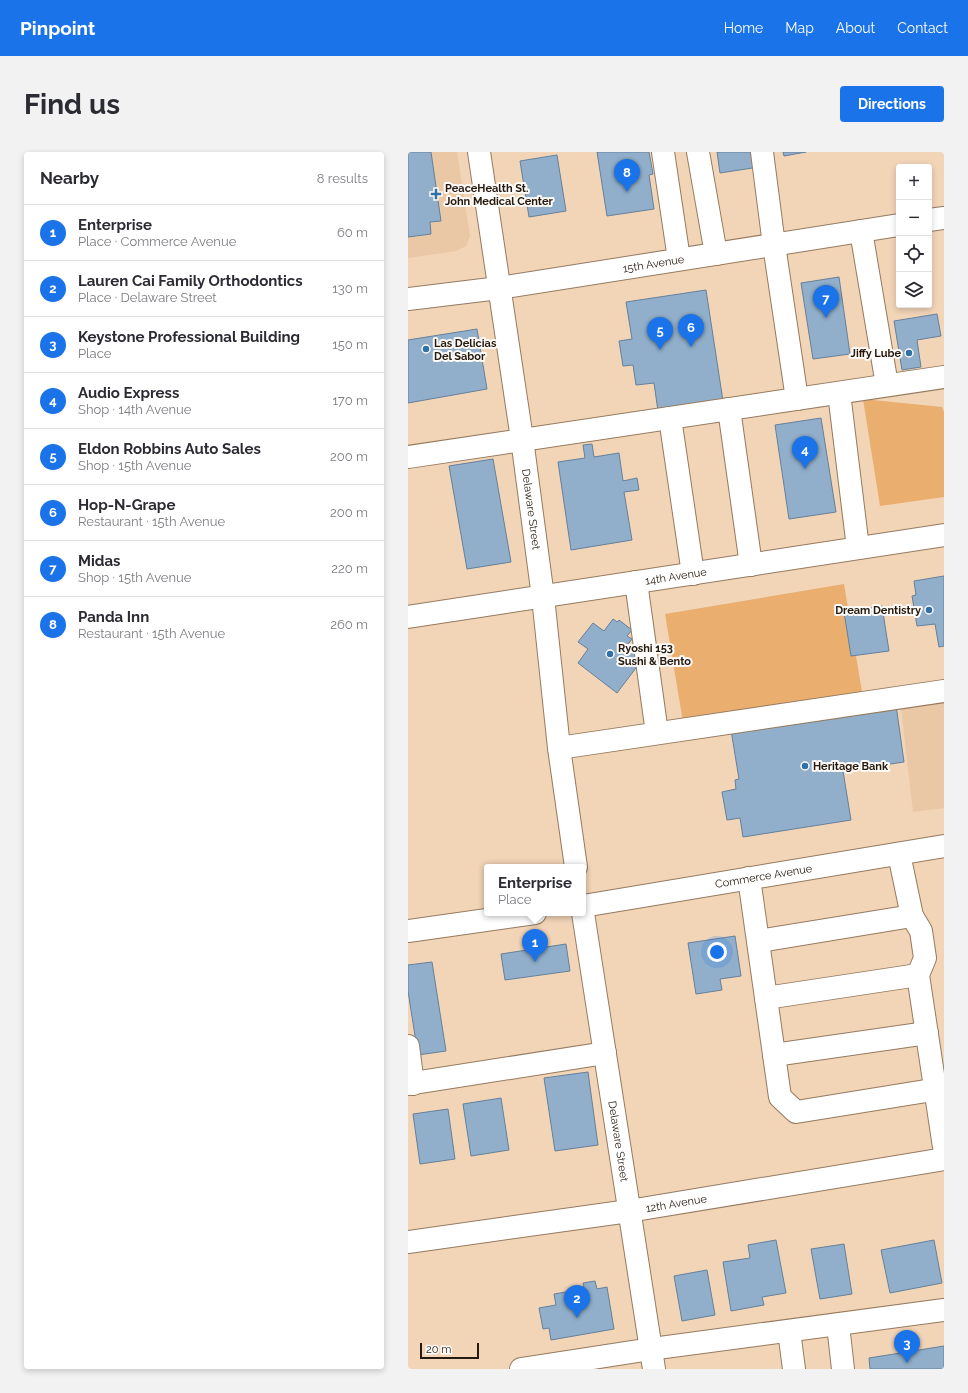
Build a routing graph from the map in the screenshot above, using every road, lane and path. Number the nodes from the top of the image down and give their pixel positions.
1 (479, 152) edge
2 (663, 152) edge
3 (698, 152) edge
4 (762, 152) edge
5 (944, 218) edge
6 (932, 220) edge
7 (896, 225) edge
8 (861, 231) junction
9 (774, 245) junction
10 (716, 254) junction
11 (679, 259) junction
12 (500, 288) junction
13 (408, 299) edge
14 (944, 377) edge
15 (888, 385) junction
16 (840, 392) junction
17 (797, 399) junction
18 (729, 409) junction
19 (670, 418) junction
20 (522, 439) junction
21 (408, 457) edge
22 (944, 535) edge
23 (858, 548) junction
24 (751, 565) junction
25 (693, 574) junction
26 (636, 582) junction
27 (543, 597) junction
28 (408, 617) edge
29 (944, 690) edge
30 (657, 734) junction
31 (559, 748) junction
32 (944, 846) edge
33 (899, 854) junction
34 (576, 864) edge
35 (750, 878) junction
36 (586, 905) edge
37 (513, 916) edge
38 (583, 916) edge
39 (912, 916) junction
40 (408, 931) edge
41 (759, 941) junction
42 (918, 975) junction
43 (766, 998) junction
44 (927, 1032) junction
45 (408, 1046) edge
46 (605, 1054) junction
47 (774, 1055) junction
48 (410, 1084) edge
49 (940, 1089) edge
50 (944, 1147) edge
51 (944, 1158) edge
52 (629, 1211) junction
53 (408, 1242) edge
54 (944, 1310) edge
55 (838, 1325) junction
56 (789, 1331) junction
57 (653, 1359) edge
58 (521, 1369) edge
59 (794, 1369) edge
60 (843, 1369) edge

1 - 12 street, Delaware Street
2 - 11 street
3 - 10 street
4 - 9 street
5 - 6 street
7 - 8 street, 15th Avenue
8 - 9 street, 15th Avenue
8 - 15 street
9 - 10 street, 15th Avenue
9 - 17 street
10 - 11 street, 15th Avenue
11 - 12 street, 15th Avenue
12 - 13 street, 15th Avenue
12 - 20 street, Delaware Street
14 - 15 street
15 - 16 street
16 - 17 street
16 - 23 street
17 - 18 street
18 - 19 street
18 - 24 street
19 - 20 street
19 - 25 street
20 - 21 street
20 - 27 street, Delaware Street
22 - 23 street, 14th Avenue
23 - 24 street, 14th Avenue
24 - 25 street, 14th Avenue
25 - 26 street, 14th Avenue
26 - 27 street, 14th Avenue
26 - 30 street
27 - 28 street, 14th Avenue
27 - 31 street, Delaware Street
29 - 30 street
30 - 31 street
31 - 34 street, Delaware Street
32 - 33 street, Commerce Avenue
33 - 35 street, Commerce Avenue
33 - 39 street
35 - 36 street, Commerce Avenue
35 - 41 street
37 - 40 street
38 - 46 street, Delaware Street
39 - 41 street
39 - 42 street
41 - 43 street
42 - 43 street
42 - 44 street
43 - 47 street
44 - 47 street
44 - 49 street
45 - 48 street
46 - 48 street
46 - 52 street, Delaware Street
47 - 49 street
49 - 50 street
51 - 52 street, 12th Avenue
52 - 53 street, 12th Avenue
52 - 57 street, Delaware Street
54 - 55 street
55 - 56 street
55 - 60 street
56 - 57 street
56 - 59 street
57 - 58 street

